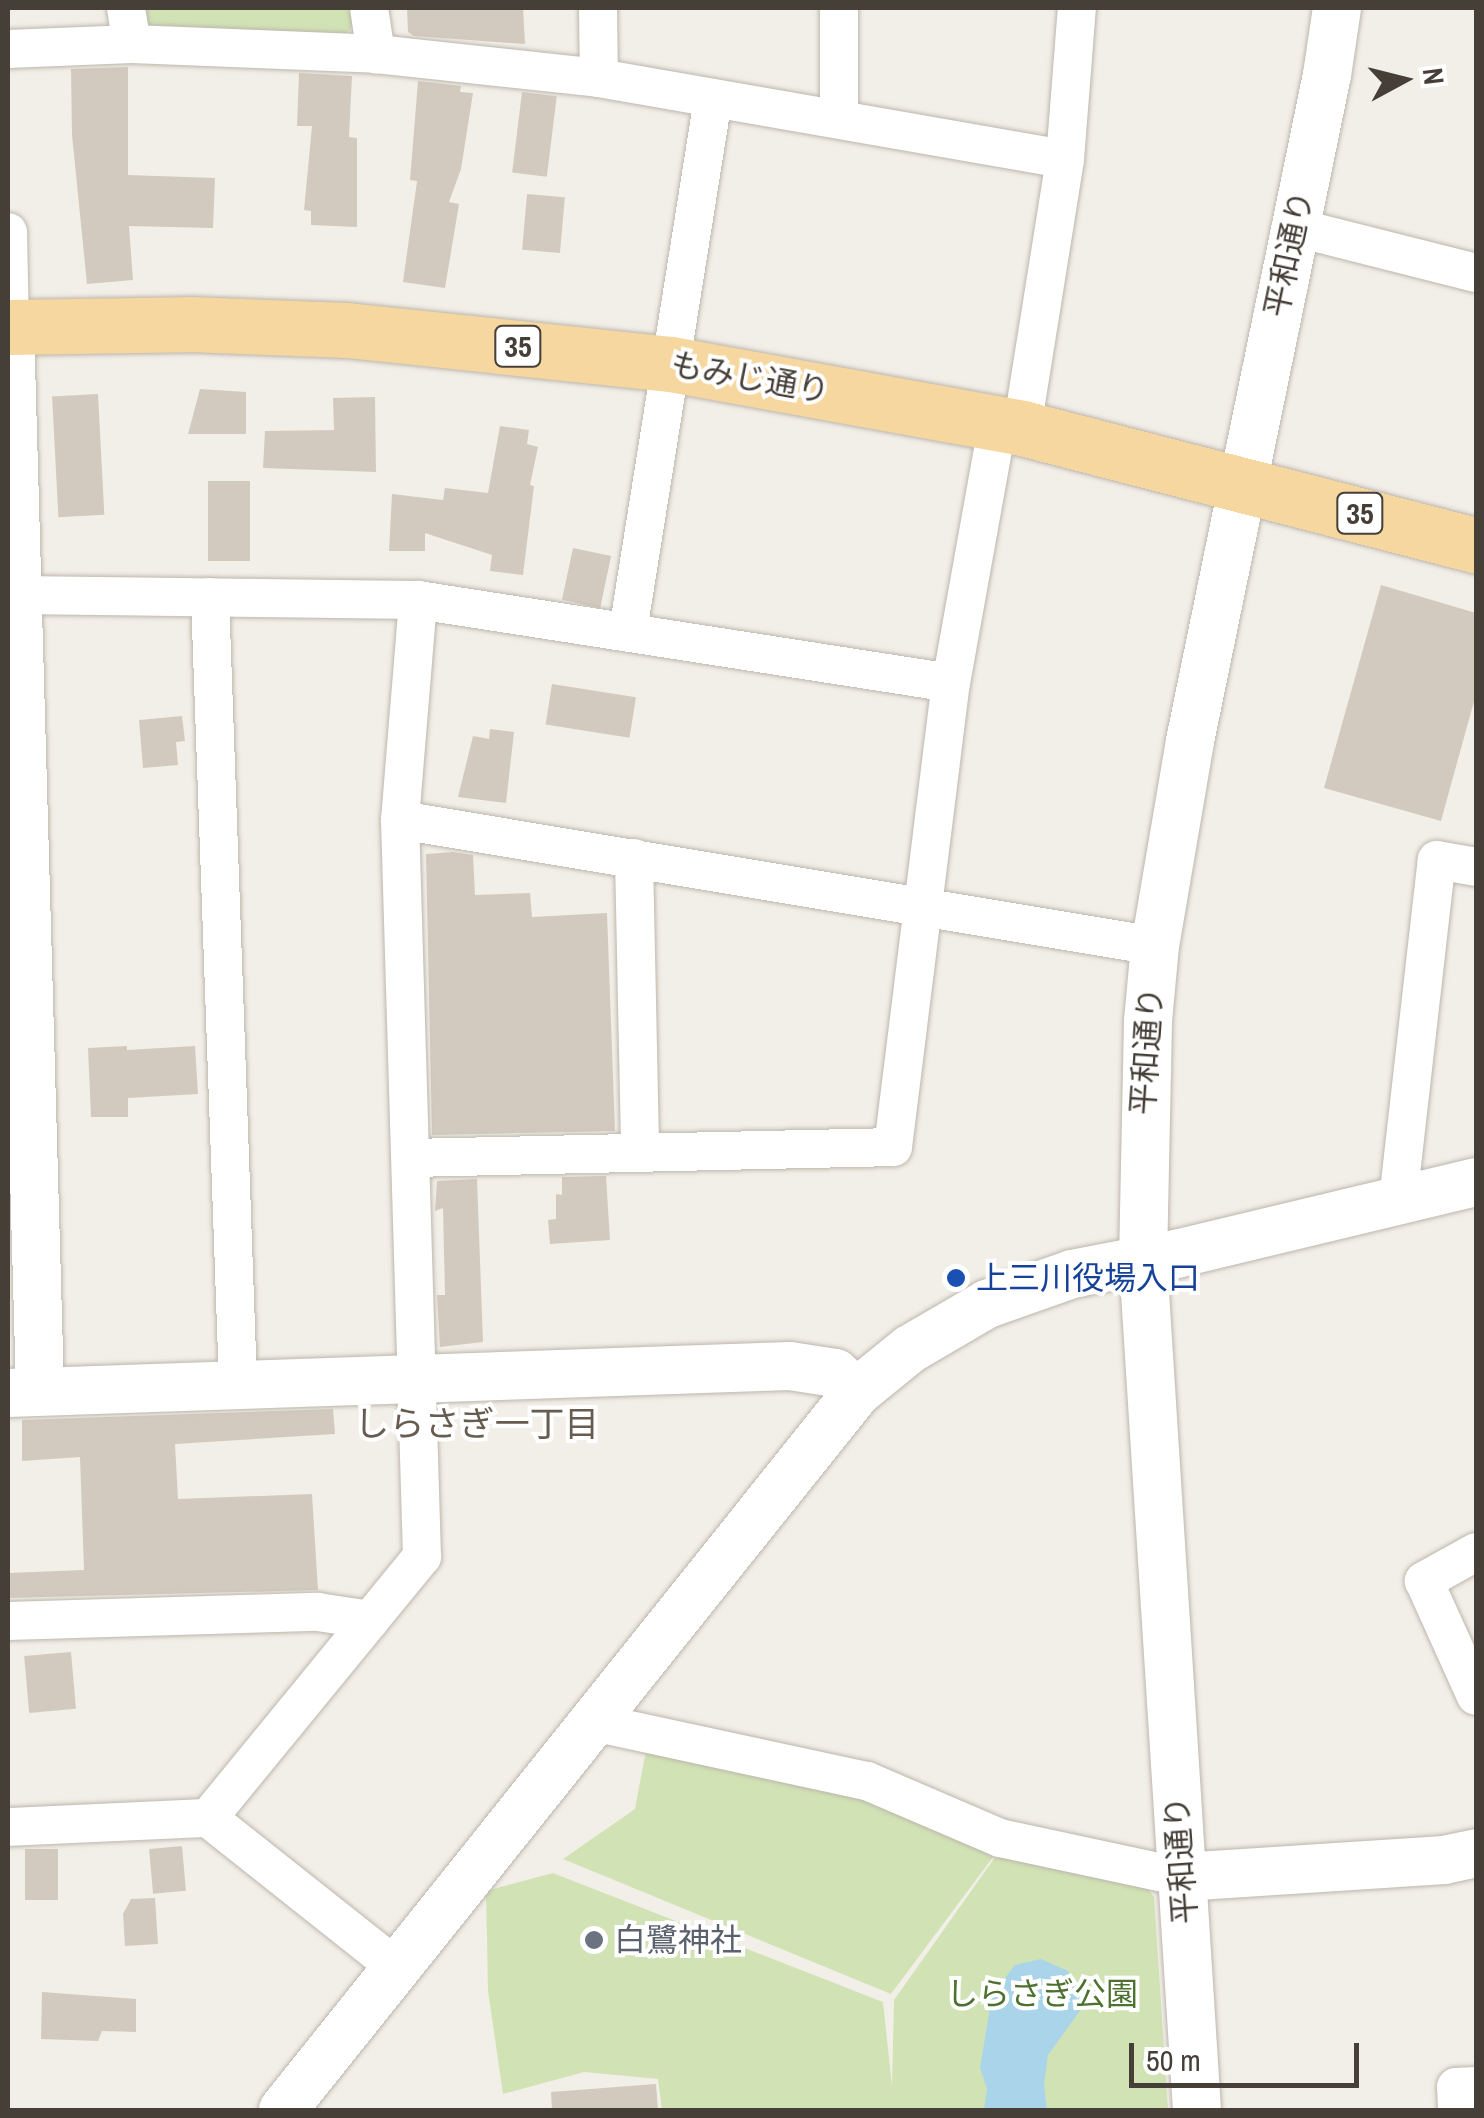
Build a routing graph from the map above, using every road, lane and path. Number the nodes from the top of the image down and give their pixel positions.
1 (369, 8) edge
2 (598, 8) edge
3 (839, 8) edge
4 (1077, 8) edge
5 (1337, 8) edge
6 (129, 26) edge
7 (8, 49) edge
8 (376, 54) junction
9 (599, 78) junction
10 (713, 99) junction
11 (840, 119) junction
12 (1065, 159) junction
13 (1294, 227) junction
14 (8, 232) edge
15 (1476, 273) edge
16 (9, 327) edge
17 (671, 364) junction
18 (1010, 425) junction
19 (1243, 482) junction
20 (1476, 544) edge
21 (18, 596) junction
22 (210, 597) junction
23 (418, 600) junction
24 (628, 632) junction
25 (951, 684) junction
26 (400, 820) junction
27 (634, 858) junction
28 (1476, 866) edge
29 (923, 908) junction
30 (1155, 946) junction
31 (640, 1153) junction
32 (411, 1158) junction
33 (1476, 1182) edge
34 (1398, 1200) junction
35 (1142, 1261) junction
36 (416, 1381) junction
37 (238, 1385) junction
38 (24, 1392) edge
39 (857, 1392) junction
40 (1476, 1552) edge
41 (370, 1620) junction
42 (8, 1621) edge
43 (1476, 1696) edge
44 (593, 1722) junction
45 (208, 1818) junction
46 (8, 1827) edge
47 (1476, 1853) edge
48 (1182, 1876) junction
49 (397, 1968) junction
50 (1476, 2086) edge
51 (283, 2110) edge
52 (1197, 2110) edge
53 (1457, 2110) edge

1 - 8 street
2 - 9 street
3 - 11 street
4 - 12 street
5 - 13 street, 平和通り
6 - 7 street
6 - 8 street
8 - 9 street
9 - 10 street
10 - 11 street
10 - 17 street
11 - 12 street
12 - 18 street
13 - 15 street
13 - 19 street, 平和通り
14 - 16 street
16 - 17 main road, もみじ通り / 35
16 - 21 street
17 - 18 main road, もみじ通り / 35
17 - 24 street
18 - 19 main road, もみじ通り / 35
18 - 25 street
19 - 20 main road, もみじ通り / 35
19 - 30 street, 平和通り
21 - 22 street
21 - 38 street
22 - 23 street
22 - 37 street
23 - 24 street
23 - 26 street
24 - 25 street
25 - 29 street
26 - 27 street
26 - 32 street
27 - 29 street
27 - 31 street
28 - 34 street
29 - 30 street
29 - 31 street
30 - 35 street, 平和通り
31 - 32 street
32 - 36 street
33 - 34 street
34 - 35 street
35 - 39 street
35 - 48 street, 平和通り
36 - 37 street
36 - 39 street
36 - 41 street
37 - 38 street
39 - 44 street
40 - 43 street
41 - 42 street
41 - 45 street
44 - 48 street
44 - 49 street
45 - 46 street
45 - 49 street
47 - 48 street
48 - 52 street, 平和通り
49 - 51 street
50 - 53 street

